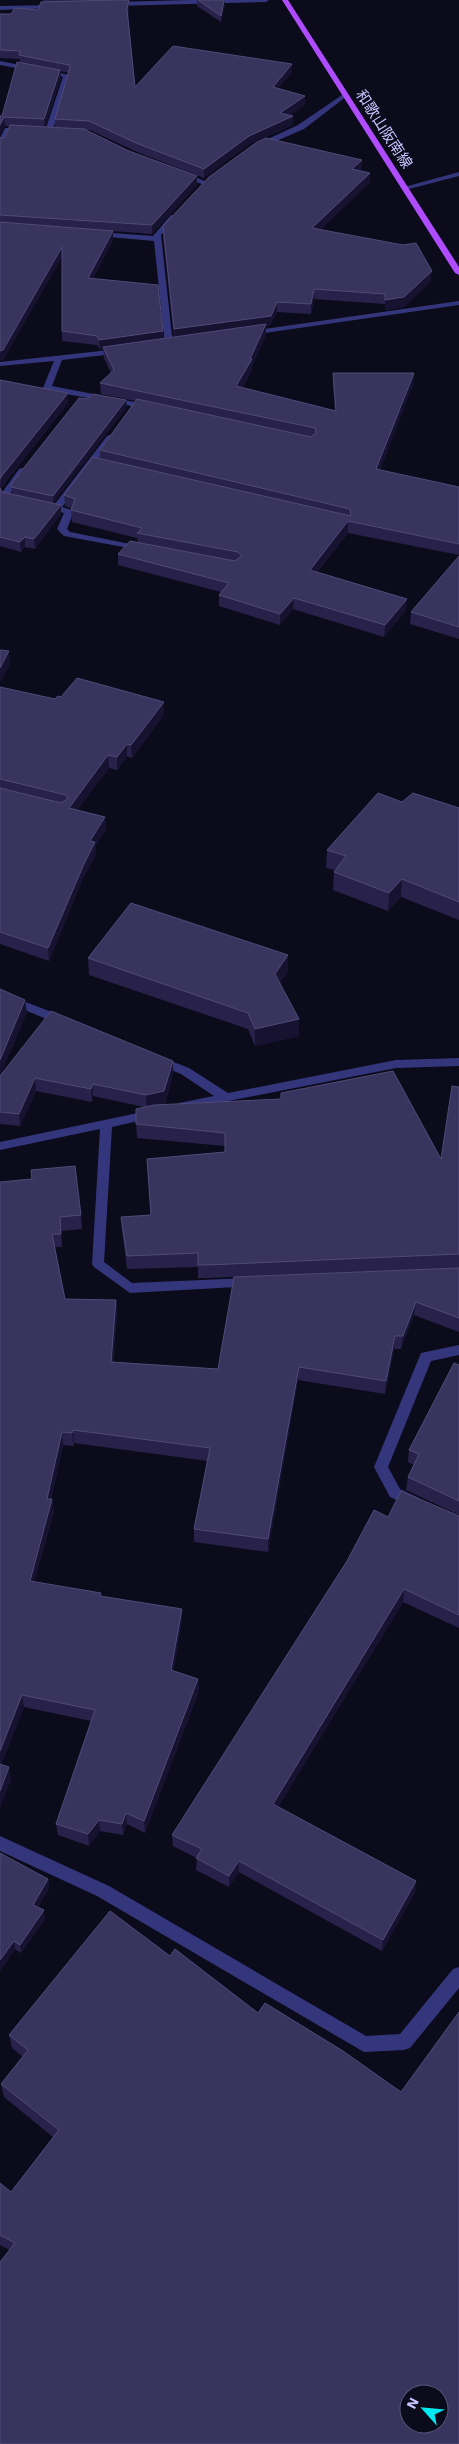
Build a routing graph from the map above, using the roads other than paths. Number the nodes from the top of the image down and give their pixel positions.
1 (266, 0) edge
2 (284, 0) edge
3 (108, 5) edge
4 (69, 6) edge
5 (0, 8) edge
6 (0, 63) edge
7 (345, 95) junction
8 (41, 130) junction
9 (58, 132) edge
10 (0, 144) edge
11 (253, 148) edge
12 (169, 170) edge
13 (459, 174) edge
14 (213, 177) edge
15 (205, 182) junction
16 (405, 188) junction
17 (199, 189) edge
18 (181, 209) edge
19 (89, 234) edge
20 (158, 239) junction
21 (459, 273) edge
22 (459, 303) edge
23 (239, 335) edge
24 (179, 343) edge
25 (169, 344) junction
26 (160, 346) edge
27 (132, 350) edge
28 (58, 360) junction
29 (0, 364) edge
30 (158, 409) edge
31 (118, 427) edge
32 (30, 461) edge
33 (57, 508) junction
34 (148, 550) edge
35 (0, 996) edge
36 (71, 1024) edge
37 (150, 1057) edge
38 (459, 1062) edge
39 (225, 1097) junction
40 (106, 1124) junction
41 (0, 1146) edge
42 (260, 1283) edge
43 (459, 1350) edge
44 (427, 1508) edge
45 (0, 1843) edge
46 (459, 1975) edge

1 - 3 street
2 - 7 main road, 和歌山阪南線
4 - 5 street
6 - 8 street
7 - 11 street
7 - 16 main road, 和歌山阪南線
8 - 9 street
8 - 10 street
12 - 15 street
13 - 16 street
14 - 15 street
15 - 17 street
16 - 21 main road, 和歌山阪南線
18 - 20 street
19 - 20 street
20 - 25 street
22 - 23 street
24 - 25 street
25 - 26 street
27 - 28 street
28 - 29 street
28 - 30 street
31 - 33 street
32 - 33 street
33 - 34 street
35 - 36 street
37 - 39 street
38 - 39 street
39 - 40 street
40 - 41 street
40 - 42 street
43 - 44 street
45 - 46 street

